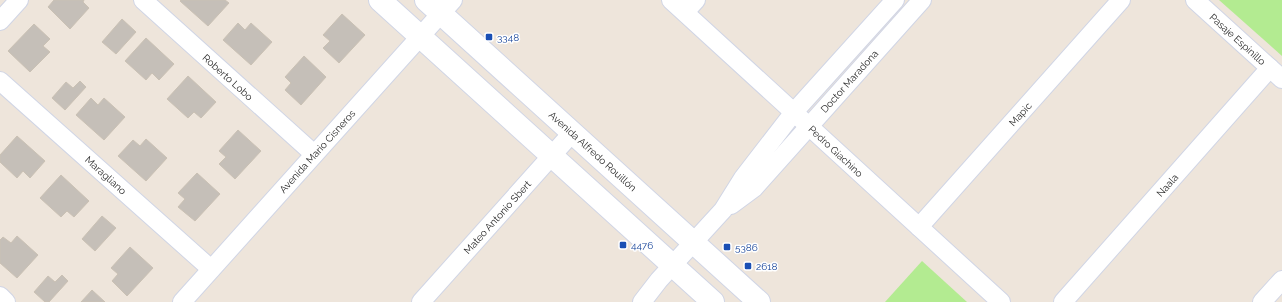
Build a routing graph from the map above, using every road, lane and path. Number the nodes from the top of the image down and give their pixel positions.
1 (19, 0) edge
2 (143, 0) edge
3 (380, 0) edge
4 (671, 0) edge
5 (894, 0) edge
6 (922, 0) edge
7 (1121, 0) edge
8 (1195, 0) edge
9 (440, 4) edge
10 (690, 6) edge
11 (0, 21) edge
12 (420, 36) junction
13 (1276, 74) edge
14 (0, 81) edge
15 (794, 112) junction
16 (808, 126) junction
17 (572, 133) junction
18 (314, 154) junction
19 (552, 156) junction
20 (724, 210) junction
21 (919, 227) junction
22 (694, 243) junction
23 (673, 265) junction
24 (211, 269) junction
25 (1281, 283) edge
26 (0, 296) edge
27 (6, 302) edge
28 (182, 302) edge
29 (421, 302) edge
30 (642, 302) edge
31 (713, 302) edge
32 (759, 302) edge
33 (1001, 302) edge
34 (1063, 302) edge
35 (1262, 302) edge

1 - 11 street
2 - 18 street, Roberto Lobo
3 - 12 street
4 - 10 street, Pedro Giachino
5 - 15 street, Doctor Maradona
6 - 16 street, Doctor Maradona
7 - 21 street, Mapic
8 - 13 street, Pasaje Espinillo
9 - 12 street, Avenida Mario Cisneros
9 - 17 street, Avenida Alfredo Rouillón
10 - 15 street, Pedro Giachino
12 - 18 street, Avenida Mario Cisneros
12 - 19 street
13 - 34 street, Naala
14 - 24 street, Maragliano
15 - 16 street, Pedro Giachino
15 - 20 street, Doctor Maradona
16 - 20 street, Doctor Maradona
16 - 21 street, Pedro Giachino
17 - 19 street, Mateo Antonio Sbert
17 - 22 street, Avenida Alfredo Rouillón
18 - 24 street, Avenida Mario Cisneros
19 - 23 street
19 - 29 street, Mateo Antonio Sbert
20 - 22 street, Doctor Maradona
21 - 33 street, Pedro Giachino
22 - 23 street, Doctor Maradona
22 - 32 street, Avenida Alfredo Rouillón
23 - 30 street, Doctor Maradona
23 - 31 street
24 - 28 street, Avenida Mario Cisneros
25 - 35 street
26 - 27 street

